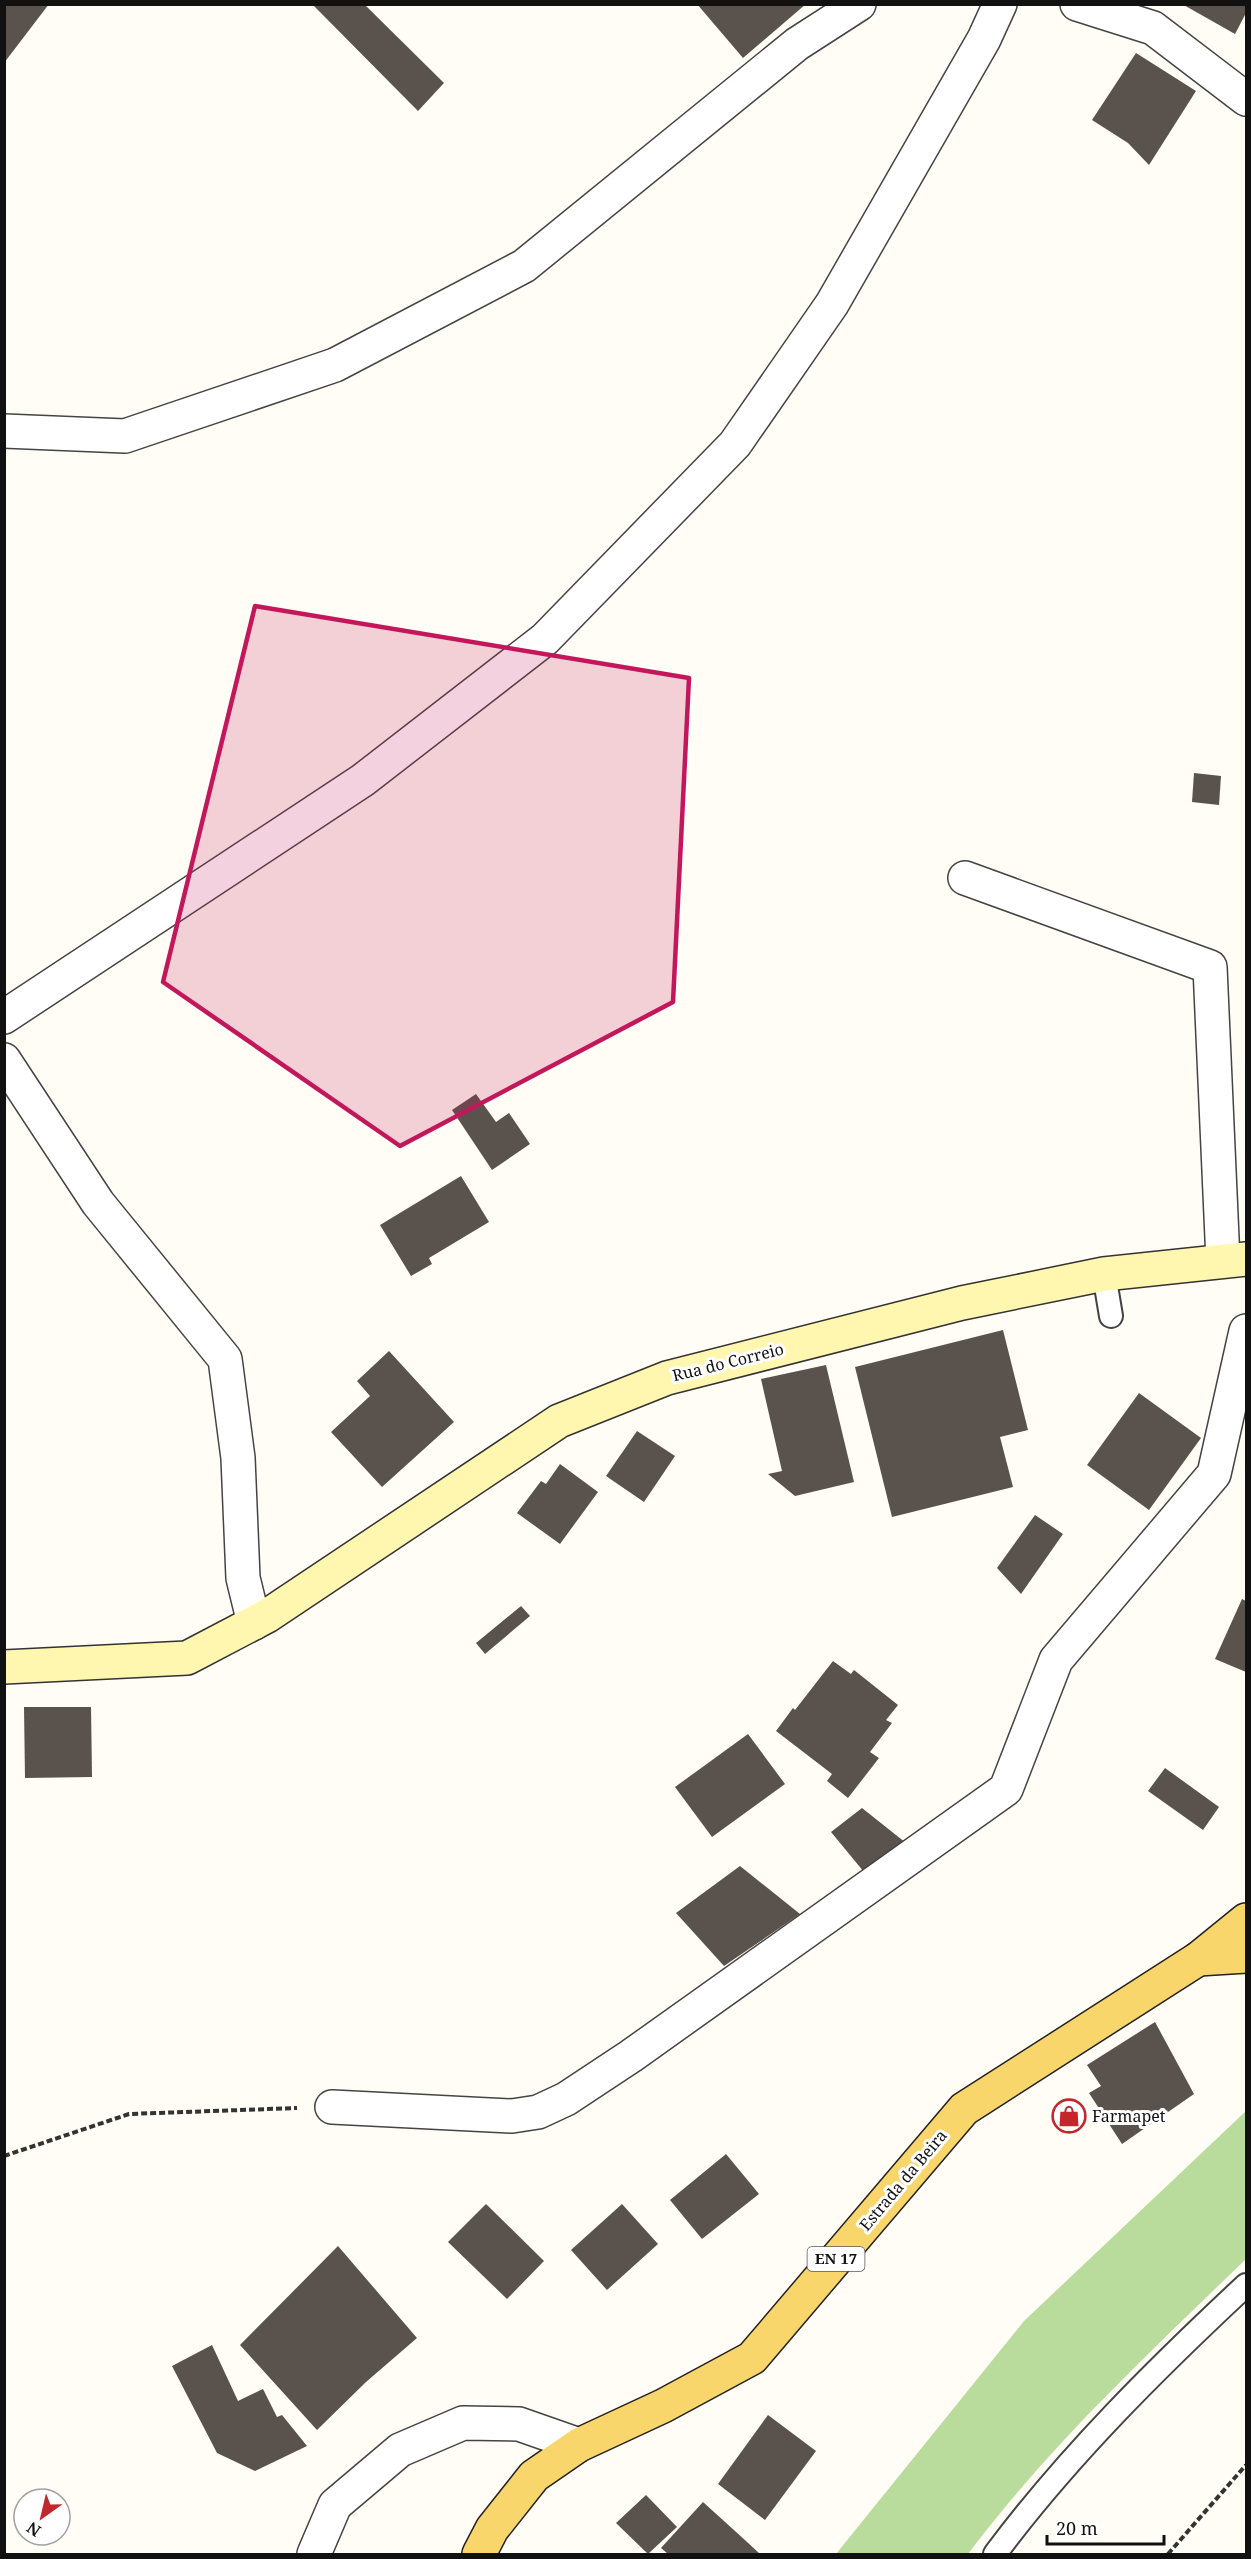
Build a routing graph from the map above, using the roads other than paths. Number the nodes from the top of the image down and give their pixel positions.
1 (859, 4) edge
2 (1000, 4) edge
3 (1077, 4) edge
4 (1246, 99) edge
5 (4, 431) edge
6 (965, 878) dead end
7 (4, 1017) edge
8 (4, 1060) edge
9 (1235, 1260) edge
10 (1104, 1274) junction
11 (1111, 1316) dead end
12 (1246, 1331) edge
13 (261, 1619) junction
14 (4, 1667) edge
15 (1246, 1920) edge
16 (1246, 1956) edge
17 (1198, 1959) junction
18 (332, 2107) road end
19 (1246, 2285) edge
20 (579, 2445) junction
21 (314, 2554) edge
22 (479, 2554) edge
23 (995, 2554) edge

1 - 5 street
2 - 7 street
3 - 4 street
6 - 9 street
8 - 13 street
9 - 10 street, Rua do Correio
10 - 11 lane
10 - 13 street, Rua do Correio
12 - 18 street
13 - 14 street, Rua do Correio
15 - 17 main road, Estrada da Beira / EN 17
16 - 17 main road, EN 17
17 - 20 main road, Estrada da Beira / EN 17
19 - 23 lane
20 - 21 street
20 - 22 main road, Estrada da Beira / EN 17

